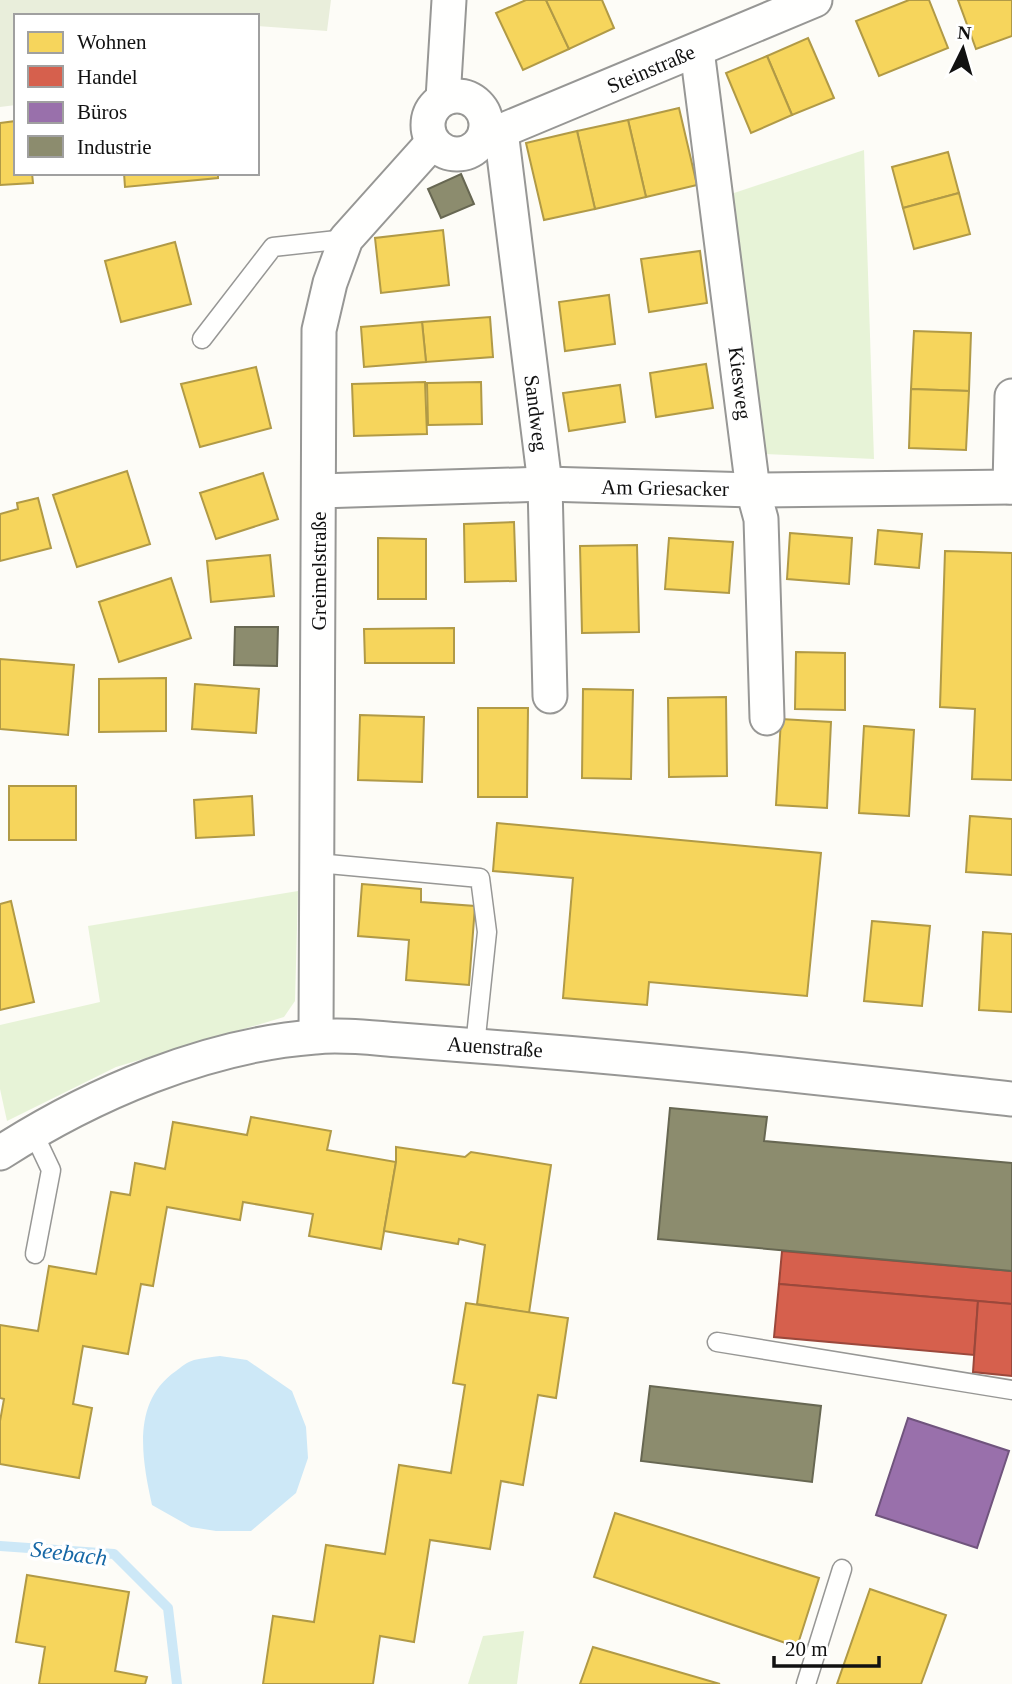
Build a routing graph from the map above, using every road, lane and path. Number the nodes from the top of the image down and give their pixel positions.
1 (449, 0) edge
2 (815, 0) edge
3 (697, 50) junction
4 (443, 99) junction
5 (493, 131) junction
6 (432, 143) junction
7 (346, 239) junction
8 (202, 339) dead end
9 (1012, 396) edge
10 (545, 485) junction
11 (1011, 487) edge
12 (753, 490) junction
13 (319, 491) junction
14 (550, 696) dead end
15 (767, 718) dead end
16 (317, 863) junction
17 (316, 1037) junction
18 (475, 1046) junction
19 (1012, 1099) edge
20 (33, 1132) junction
21 (0, 1153) edge
22 (35, 1254) dead end
23 (716, 1342) dead end
24 (1012, 1390) edge
25 (842, 1569) dead end
26 (806, 1684) edge

1 - 4 street
2 - 3 street, Steinstraße
3 - 5 street, Steinstraße
3 - 12 street, Kiesweg
4 - 5 street
4 - 6 street
5 - 6 street
5 - 10 street, Sandweg
6 - 7 street, Greimelstraße
7 - 8 lane
7 - 13 street, Greimelstraße
9 - 11 street, Am Griesacker
10 - 12 street, Am Griesacker
10 - 13 street, Am Griesacker
10 - 14 street, Sandweg
11 - 12 street, Am Griesacker
12 - 15 street, Kiesweg
13 - 16 street, Greimelstraße
16 - 17 street, Greimelstraße
16 - 18 lane
17 - 18 street, Auenstraße
17 - 20 street, Auenstraße
18 - 19 street, Auenstraße
20 - 21 street, Auenstraße
20 - 22 lane
23 - 24 lane
25 - 26 lane

